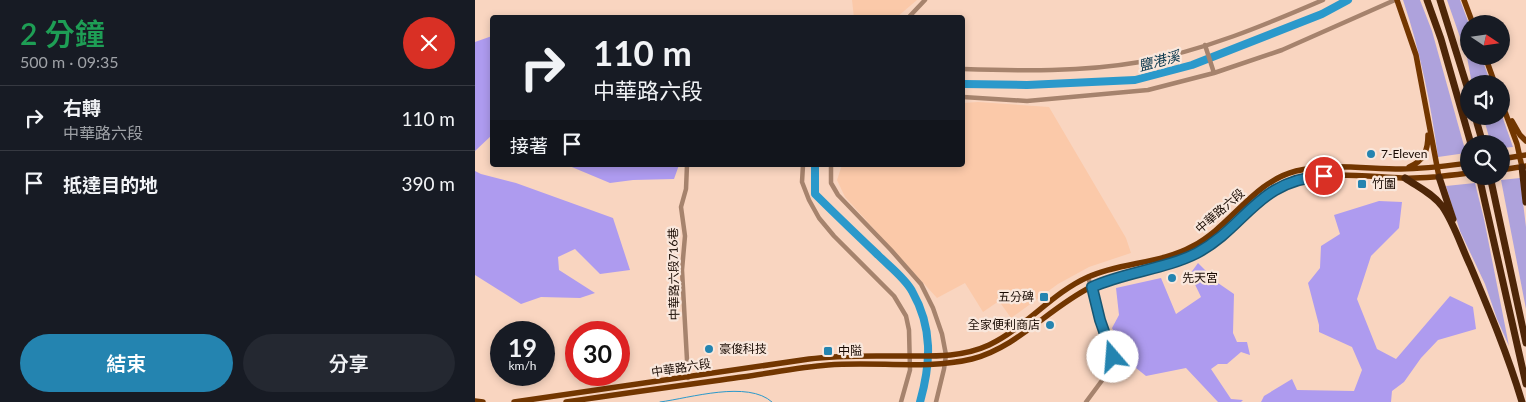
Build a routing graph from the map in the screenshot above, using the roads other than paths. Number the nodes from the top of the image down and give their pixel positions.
1 (925, 0) edge
2 (1323, 0) edge
3 (1396, 0) edge
4 (1441, 0) edge
5 (1464, 0) edge
6 (1429, 4) edge
7 (911, 15) edge
8 (1470, 15) edge
9 (1205, 45) junction
10 (965, 69) edge
11 (1214, 73) junction
12 (1464, 75) edge
13 (965, 98) edge
14 (1426, 108) junction
15 (1510, 119) edge
16 (1510, 124) edge
17 (1468, 135) edge
18 (1526, 141) edge
19 (1523, 156) edge
20 (1510, 158) edge
21 (1460, 164) edge
22 (687, 167) edge
23 (803, 167) edge
24 (831, 167) edge
25 (1437, 167) junction
26 (1524, 167) edge
27 (1402, 169) junction
28 (1510, 169) edge
29 (1460, 174) edge
30 (1439, 177) junction
31 (1405, 178) junction
32 (1481, 185) edge
33 (1492, 185) edge
34 (1526, 202) edge
35 (1457, 236) junction
36 (1088, 277) junction
37 (1092, 287) junction
38 (1526, 343) edge
39 (910, 356) junction
40 (945, 356) junction
41 (910, 364) junction
42 (945, 364) junction
43 (688, 377) junction
44 (689, 384) junction
45 (1526, 384) edge
46 (475, 401) edge
47 (483, 402) edge
48 (514, 402) edge
49 (566, 402) edge
50 (901, 402) edge
51 (936, 402) edge
52 (1086, 402) edge
53 (1522, 402) edge

1 - 7 street
2 - 9 street
3 - 11 street
3 - 14 main road
4 - 12 highway
5 - 8 main road
6 - 17 highway
9 - 10 street
9 - 11 street
11 - 13 street
14 - 25 main road
14 - 27 main road
15 - 18 main road
16 - 19 main road
19 - 20 main road
19 - 26 main road
21 - 25 main road, 中華路六段
22 - 43 street, 中華路六段716巷
23 - 39 street
24 - 40 street
25 - 27 main road, 中華路六段
25 - 30 main road
26 - 28 main road
26 - 34 highway
27 - 36 main road, 中華路六段
29 - 30 main road, 中華路六段
30 - 31 main road, 中華路六段
30 - 35 highway
31 - 35 highway
31 - 37 main road, 中華路六段
32 - 45 highway
33 - 38 highway
35 - 53 highway
36 - 37 street
36 - 40 main road, 中華路六段
37 - 42 main road, 中華路六段
37 - 52 street
39 - 40 main road, 中華路六段
39 - 41 street
39 - 43 main road, 中華路六段
40 - 42 street
41 - 42 main road, 中華路六段
41 - 44 main road, 中華路六段
41 - 50 street
42 - 51 street
43 - 44 street, 中華路六段716巷
43 - 48 main road, 中華路六段
44 - 49 main road, 中華路六段
46 - 47 main road

